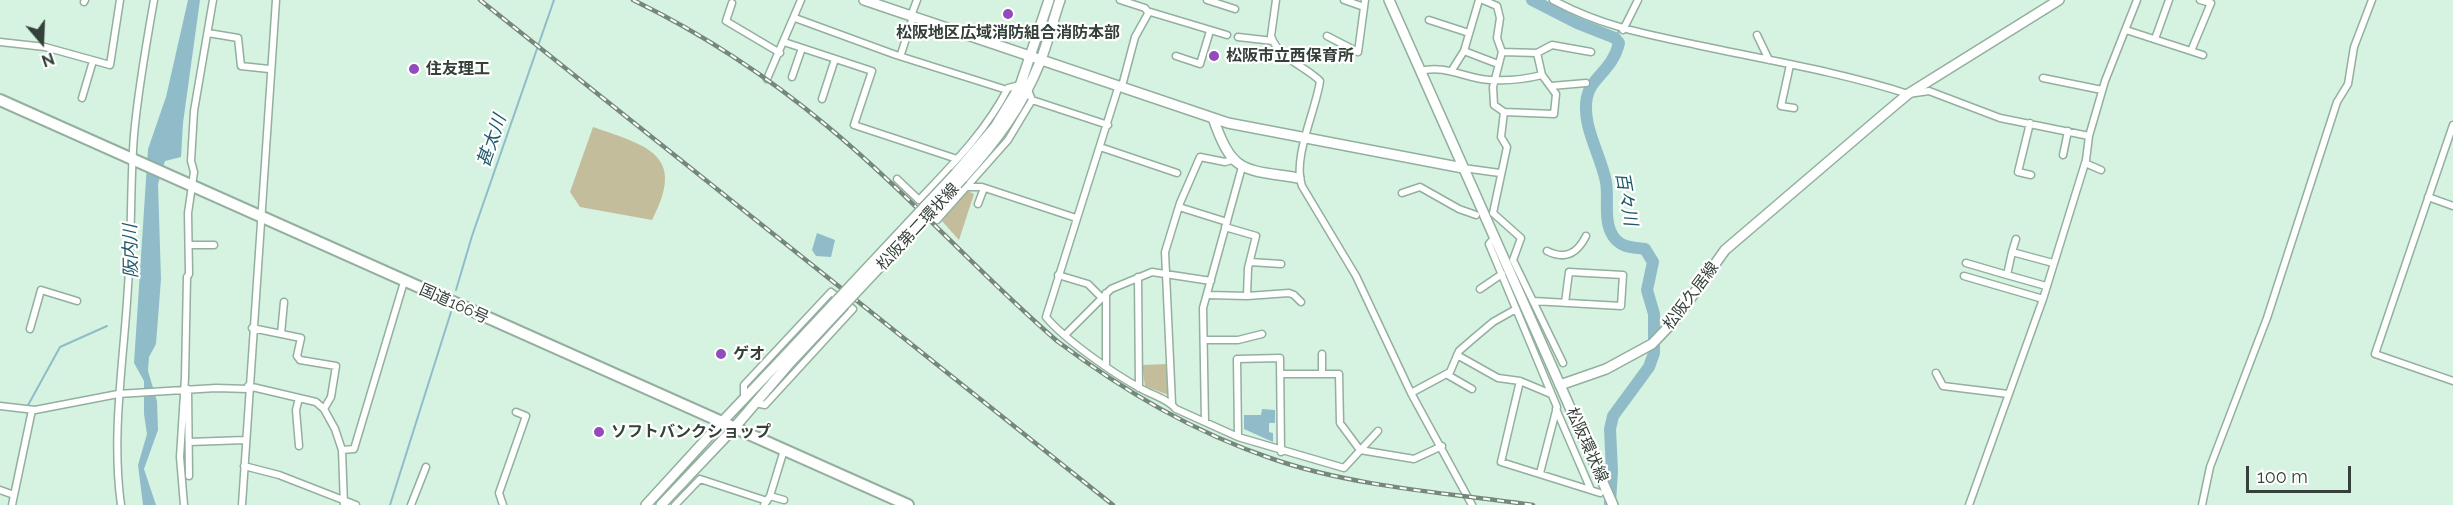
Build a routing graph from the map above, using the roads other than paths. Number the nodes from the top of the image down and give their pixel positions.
1 (120, 0) edge
2 (154, 0) edge
3 (213, 0) edge
4 (276, 0) edge
5 (801, 0) edge
6 (864, 0) edge
7 (917, 0) edge
8 (1049, 0) edge
9 (1060, 0) edge
10 (1120, 0) edge
11 (1148, 0) edge
12 (1207, 0) edge
13 (1276, 0) edge
14 (1344, 0) edge
15 (1389, 0) edge
16 (1481, 0) edge
17 (1553, 0) edge
18 (1638, 0) edge
19 (2137, 0) edge
20 (2169, 0) edge
21 (2200, 0) edge
22 (2372, 0) edge
23 (2054, 2) edge
24 (732, 3) dead end
25 (1364, 4) edge
26 (1234, 9) dead end
27 (1147, 10) junction
28 (912, 16) junction
29 (795, 18) junction
30 (1429, 20) dead end
31 (1621, 29) junction
32 (2126, 30) junction
33 (1210, 31) junction
34 (208, 33) junction
35 (1469, 33) junction
36 (1227, 35) dead end
37 (1757, 35) dead end
38 (1327, 36) dead end
39 (1238, 37) dead end
40 (2156, 39) junction
41 (0, 42) edge
42 (784, 42) junction
43 (1273, 42) junction
44 (802, 48) junction
45 (1464, 51) junction
46 (2191, 51) junction
47 (1502, 52) junction
48 (1537, 52) junction
49 (1591, 52) dead end
50 (780, 53) junction
51 (901, 54) junction
52 (1030, 55) junction
53 (2203, 55) dead end
54 (1176, 56) dead end
55 (835, 58) junction
56 (1041, 60) junction
57 (1769, 60) junction
58 (93, 61) junction
59 (1498, 64) junction
60 (1790, 65) junction
61 (269, 69) junction
62 (1420, 70) junction
63 (1452, 70) junction
64 (1542, 75) junction
65 (792, 77) dead end
66 (2043, 78) dead end
67 (767, 79) dead end
68 (1495, 80) junction
69 (1586, 83) dead end
70 (1121, 86) junction
71 (1551, 86) junction
72 (1024, 88) junction
73 (1007, 90) junction
74 (2102, 90) junction
75 (1908, 94) junction
76 (82, 98) dead end
77 (822, 99) dead end
78 (0, 100) edge
79 (1032, 100) junction
80 (1794, 108) dead end
81 (1504, 112) junction
82 (1213, 118) junction
83 (2030, 123) junction
84 (2453, 124) edge
85 (1108, 125) junction
86 (2068, 131) junction
87 (2089, 136) junction
88 (1306, 140) junction
89 (1100, 147) junction
90 (2063, 155) dead end
91 (957, 159) junction
92 (135, 160) junction
93 (1232, 160) junction
94 (2085, 163) junction
95 (1242, 167) junction
96 (1464, 168) junction
97 (2101, 170) dead end
98 (1178, 173) dead end
99 (1500, 173) junction
100 (2031, 175) dead end
101 (1299, 178) junction
102 (897, 179) dead end
103 (962, 180) junction
104 (191, 185) junction
105 (984, 188) junction
106 (1402, 193) dead end
107 (2428, 197) junction
108 (978, 204) dead end
109 (2453, 206) edge
110 (1179, 207) junction
111 (1476, 215) dead end
112 (261, 218) junction
113 (1076, 218) junction
114 (937, 220) dead end
115 (1226, 225) junction
116 (1586, 236) dead end
117 (1494, 238) junction
118 (2016, 239) dead end
119 (189, 245) junction
120 (214, 246) dead end
121 (1547, 251) dead end
122 (2013, 252) junction
123 (1566, 256) junction
124 (1250, 262) junction
125 (2053, 262) junction
126 (1966, 263) dead end
127 (1281, 264) dead end
128 (1569, 272) junction
129 (1168, 274) junction
130 (1502, 274) junction
131 (1058, 275) junction
132 (2007, 275) junction
133 (1964, 276) dead end
134 (1138, 277) junction
135 (1211, 281) junction
136 (404, 282) junction
137 (2046, 286) junction
138 (1480, 289) dead end
139 (1104, 295) junction
140 (1209, 295) junction
141 (1247, 296) junction
142 (2043, 299) junction
143 (77, 301) dead end
144 (1533, 301) junction
145 (284, 302) dead end
146 (1300, 302) dead end
147 (1565, 303) junction
148 (1516, 309) junction
149 (252, 328) junction
150 (30, 329) dead end
151 (281, 334) junction
152 (1066, 334) junction
153 (1262, 334) dead end
154 (1204, 340) junction
155 (1322, 354) dead end
156 (1457, 355) junction
157 (784, 362) junction
158 (1563, 363) dead end
159 (1106, 365) junction
160 (1936, 373) dead end
161 (1280, 374) junction
162 (1322, 374) junction
163 (1446, 374) junction
164 (1520, 381) junction
165 (2453, 381) edge
166 (1560, 385) junction
167 (248, 387) junction
168 (1139, 388) junction
169 (1472, 389) dead end
170 (186, 390) junction
171 (1411, 393) junction
172 (120, 394) junction
173 (1552, 394) junction
174 (2008, 394) junction
175 (299, 398) junction
176 (744, 398) junction
177 (755, 403) junction
178 (1172, 404) junction
179 (0, 406) edge
180 (27, 409) junction
181 (324, 409) junction
182 (1556, 409) junction
183 (516, 412) dead end
184 (1205, 422) junction
185 (721, 423) junction
186 (734, 428) junction
187 (1378, 431) dead end
188 (1238, 437) junction
189 (245, 440) junction
190 (189, 442) junction
191 (299, 446) dead end
192 (1442, 446) junction
193 (342, 450) junction
194 (783, 450) junction
195 (1360, 450) junction
196 (1281, 452) junction
197 (244, 466) junction
198 (426, 467) dead end
199 (1540, 473) junction
200 (189, 476) dead end
201 (0, 490) edge
202 (1591, 490) junction
203 (1600, 493) dead end
204 (14, 495) junction
205 (784, 500) dead end
206 (767, 501) edge
207 (344, 503) edge
208 (12, 505) edge
209 (121, 505) edge
210 (184, 505) edge
211 (242, 505) edge
212 (356, 505) edge
213 (411, 505) edge
214 (503, 505) edge
215 (646, 505) edge
216 (661, 505) edge
217 (675, 505) edge
218 (908, 505) edge
219 (1472, 505) edge
220 (1613, 505) edge
221 (1969, 505) edge
222 (2202, 505) edge

1 - 58 street
2 - 92 street
3 - 34 street
4 - 61 street
5 - 29 street
6 - 28 main road
7 - 28 street
8 - 52 main road, 松阪第二環状線
9 - 56 main road, 松阪第二環状線
10 - 27 street
11 - 27 street
12 - 26 street
13 - 43 street
14 - 25 street
15 - 62 main road
16 - 35 street
16 - 47 street
17 - 31 street
18 - 31 street
19 - 32 street
20 - 40 street
21 - 46 street
22 - 222 street
23 - 75 main road, 松阪久居線
24 - 50 street
25 - 38 street
27 - 33 street
27 - 70 street
28 - 51 street
28 - 52 main road
29 - 42 street
29 - 51 street
30 - 35 street
31 - 57 street
32 - 40 street
32 - 74 street
33 - 36 street
33 - 54 street
34 - 61 street
34 - 104 street
35 - 45 street
37 - 57 street
39 - 43 street
40 - 46 street
41 - 58 street
42 - 44 street
42 - 50 street
43 - 88 street
44 - 55 street
44 - 65 street
45 - 59 street
45 - 63 street
46 - 53 street
47 - 48 street
47 - 59 street
48 - 49 street
48 - 64 street
50 - 67 street
51 - 73 street
52 - 56 main road
52 - 72 main road, 松阪第二環状線
55 - 77 street
55 - 91 street
56 - 70 main road
56 - 72 main road, 松阪第二環状線
57 - 60 street
58 - 76 street
59 - 68 street
60 - 75 street
60 - 80 street
61 - 112 street
62 - 63 street
62 - 96 main road
63 - 68 street
64 - 68 street
64 - 71 street
66 - 74 street
68 - 81 street
69 - 71 street
70 - 82 main road
70 - 85 street
71 - 81 street
72 - 73 street
72 - 79 street
72 - 103 main road, 松阪第二環状線
73 - 91 street
74 - 87 street
75 - 83 street
75 - 166 main road, 松阪久居線
78 - 92 highway, 国道166号
79 - 85 street
79 - 103 street
81 - 99 street
82 - 88 main road
82 - 93 main road
83 - 86 street
83 - 100 street
84 - 107 street
85 - 89 street
86 - 87 street
86 - 90 street
87 - 94 street
88 - 96 main road
88 - 101 street
89 - 98 street
89 - 113 street
91 - 102 street
92 - 104 highway, 国道166号
92 - 172 street
93 - 95 main road
93 - 110 street
94 - 97 street
94 - 125 street
95 - 101 main road
95 - 115 street
96 - 99 street
96 - 117 main road
99 - 144 street
101 - 171 street
103 - 105 street
103 - 114 street
103 - 157 main road, 松阪第二環状線, bridge
104 - 112 highway, 国道166号
104 - 119 street
105 - 108 street
105 - 113 street
106 - 111 street
107 - 109 street
107 - 165 street
110 - 115 street
110 - 129 street
112 - 136 highway, 国道166号
112 - 149 street
113 - 131 street
115 - 124 street
115 - 135 street
116 - 123 street
117 - 130 street
117 - 166 main road
118 - 122 street
119 - 120 street
119 - 170 street
121 - 123 street
122 - 125 street
122 - 132 street
123 - 128 street
124 - 127 street
124 - 141 street
125 - 137 street
126 - 132 street
128 - 147 street
128 - 147 street
129 - 134 street
129 - 135 street
129 - 178 street
130 - 138 street
130 - 148 street
131 - 139 street
131 - 152 street
132 - 137 street
133 - 142 street
134 - 139 street
134 - 168 street
135 - 140 street
136 - 185 highway, 国道166号
136 - 193 street
137 - 142 street
139 - 152 street
139 - 159 street
140 - 141 street
140 - 154 street
141 - 146 street
142 - 174 street
143 - 150 street
144 - 147 street
144 - 158 street
145 - 151 street
148 - 156 street
148 - 173 street
149 - 151 street
149 - 167 street
151 - 181 street
152 - 159 street
153 - 154 street
154 - 184 street
155 - 162 street
156 - 163 street
156 - 164 street
157 - 176 main road, 松阪第二環状線
157 - 177 main road, 松阪第二環状線
159 - 168 street
160 - 174 street
161 - 162 street
161 - 188 street
161 - 196 street
162 - 195 street
163 - 169 street
163 - 171 street
164 - 173 street
164 - 199 street
166 - 220 main road, 松阪環状線
167 - 170 street
167 - 175 street
167 - 189 street
168 - 178 street
170 - 172 street
170 - 190 street
170 - 210 street
171 - 192 street
172 - 180 street
172 - 209 street
173 - 182 street
174 - 221 street
175 - 181 street
175 - 191 street
176 - 177 street
176 - 185 main road, 松阪第二環状線
177 - 186 main road, 松阪第二環状線
178 - 184 street
179 - 180 street
180 - 204 street
181 - 193 street
182 - 199 street
182 - 202 street
183 - 214 street
184 - 188 street
185 - 186 highway, 国道166号
185 - 215 main road, 松阪第二環状線
186 - 194 highway, 国道166号
186 - 216 main road, 松阪第二環状線
187 - 195 street
188 - 196 street
189 - 190 street
189 - 197 street
190 - 200 street
192 - 195 street
192 - 219 street
193 - 207 street
194 - 206 street
194 - 218 highway, 国道166号
195 - 196 street
197 - 207 street
197 - 211 street
198 - 213 street
199 - 202 street
201 - 204 street
202 - 203 street
204 - 208 street
205 - 206 street
206 - 217 street
207 - 212 street

